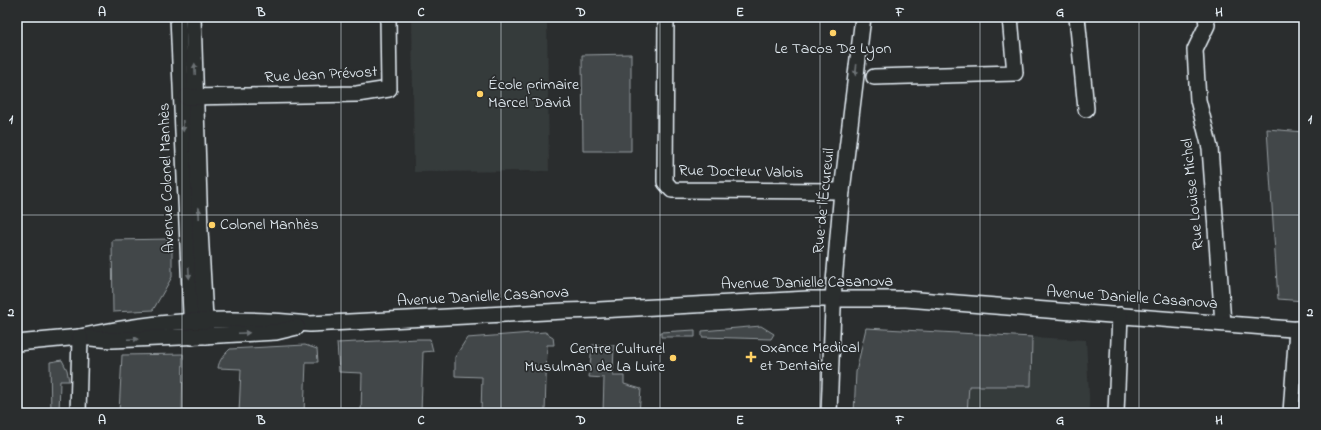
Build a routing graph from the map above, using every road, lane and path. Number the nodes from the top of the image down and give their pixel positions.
1 (178, 17) edge
2 (193, 17) edge
3 (388, 17) edge
4 (666, 17) edge
5 (862, 17) edge
6 (1010, 17) edge
7 (1077, 17) edge
8 (1206, 17) edge
9 (874, 77) dead end
10 (189, 97) junction
11 (1086, 109) dead end
12 (842, 191) junction
13 (833, 298) junction
14 (1120, 315) junction
15 (198, 320) junction
16 (1223, 323) junction
17 (310, 324) junction
18 (1300, 329) edge
19 (199, 336) junction
20 (80, 337) junction
21 (17, 343) edge
22 (78, 413) edge
23 (830, 413) edge
24 (1116, 413) edge
25 (1291, 413) edge

1 - 10 street, Avenue Colonel Manhès
10 -> 2 street, Avenue Colonel Manhès
3 - 10 street, Rue Jean Prévost
4 - 12 street, Rue Docteur Valois
5 -> 12 street, Rue de l'Écureuil
6 - 9 street
7 - 11 street
8 - 16 street, Rue Louise Michel
10 - 15 street, Avenue Colonel Manhès
12 - 13 street, Rue de l'Écureuil
13 - 14 street, Avenue Danielle Casanova
13 - 17 street, Avenue Danielle Casanova
13 - 23 street, Rue de l'Écureuil
14 - 16 street, Avenue Danielle Casanova
14 - 24 street
15 - 17 street, Avenue Danielle Casanova
15 - 19 street, Avenue Colonel Manhès
15 - 20 street, Avenue Danielle Casanova
16 - 18 street, Avenue Danielle Casanova
19 -> 17 street, Avenue Danielle Casanova
18 - 25 street
20 -> 19 street, Avenue Danielle Casanova
20 - 21 street, Avenue Danielle Casanova
20 - 22 street

